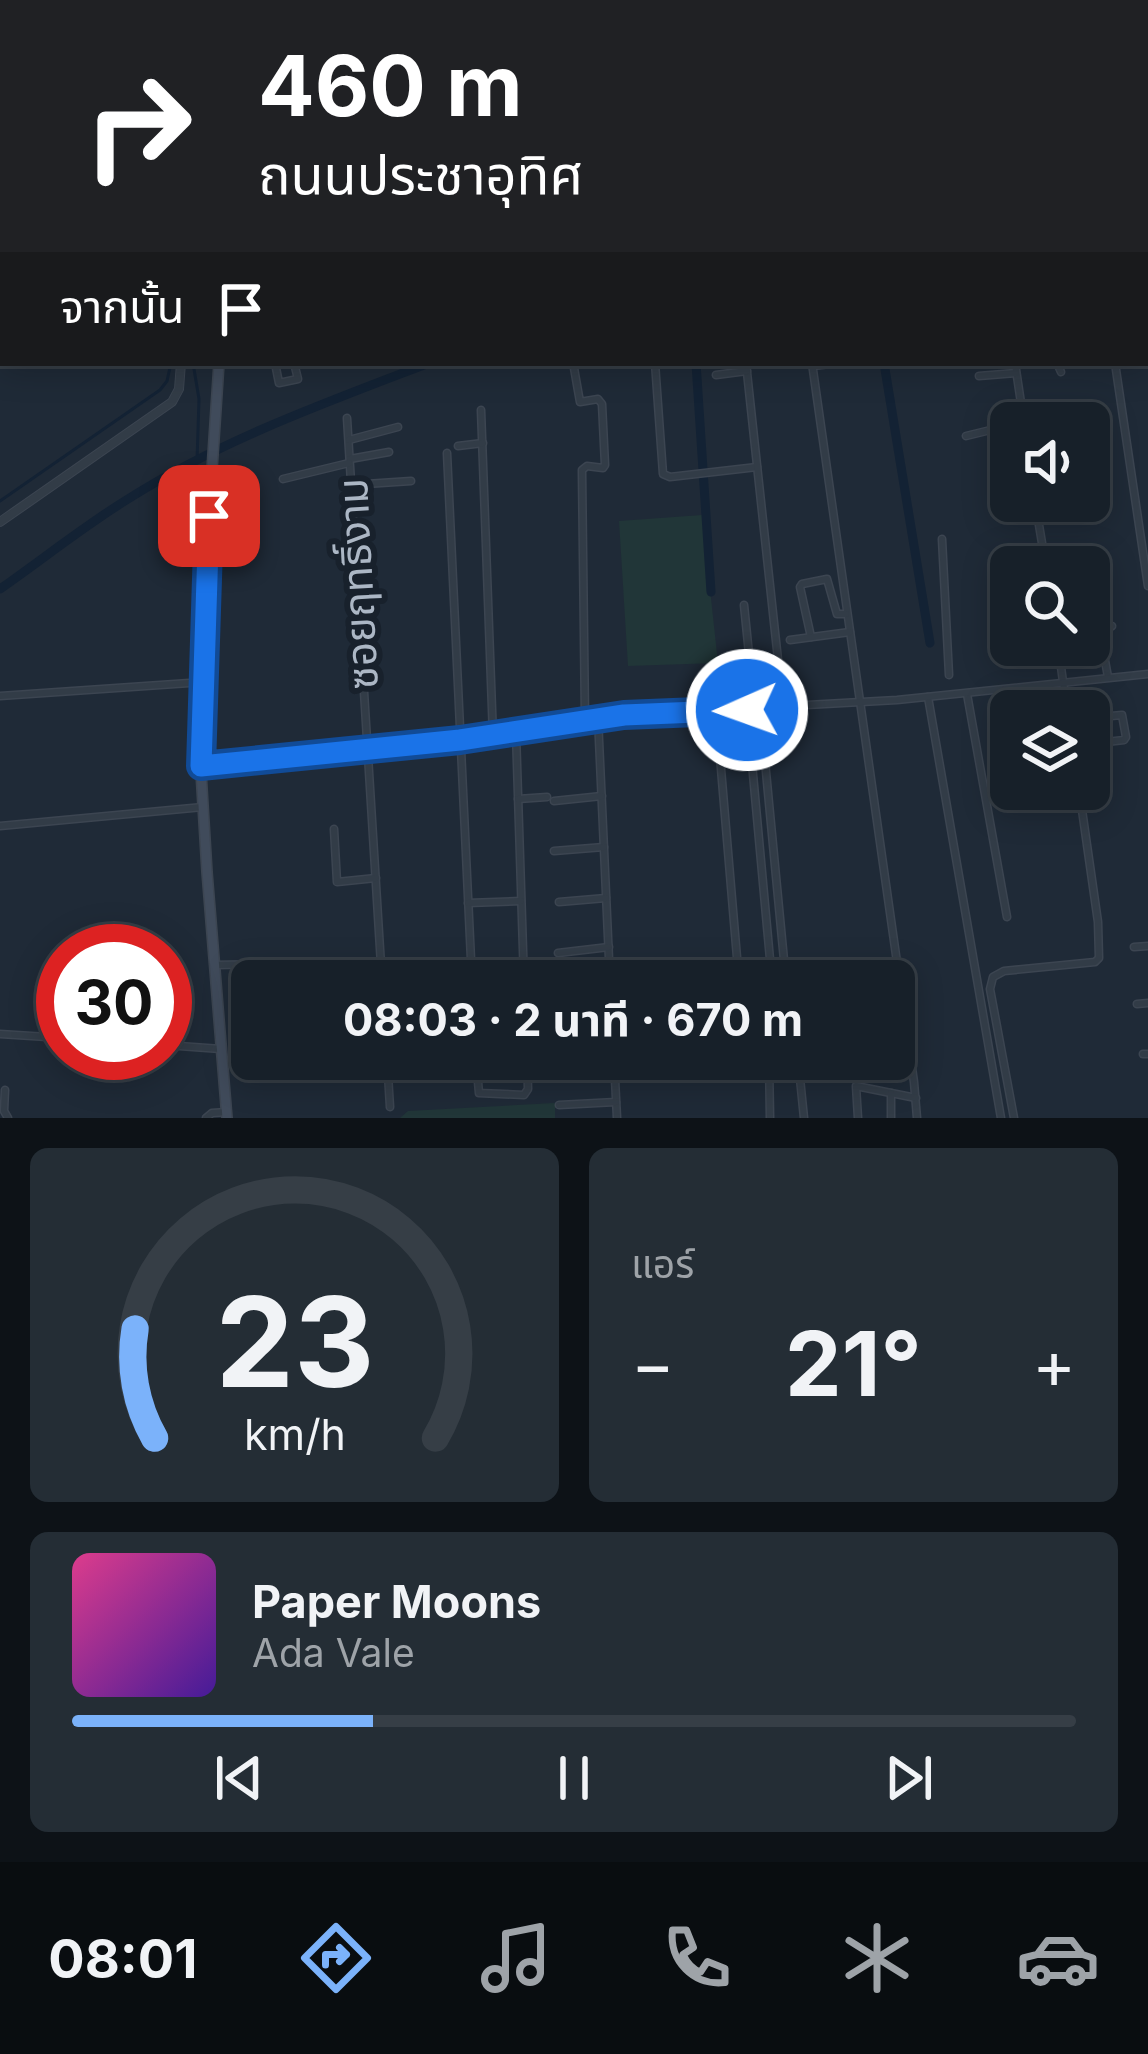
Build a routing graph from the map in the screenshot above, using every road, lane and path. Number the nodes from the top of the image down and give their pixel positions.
1 (181, 366) edge
2 (219, 366) edge
3 (275, 366) edge
4 (295, 366) edge
5 (655, 366) edge
6 (729, 366) edge
7 (813, 366) edge
8 (1115, 366) edge
9 (747, 367) edge
10 (574, 368) dead end
11 (1016, 368) edge
12 (730, 373) junction
13 (716, 375) dead end
14 (979, 376) dead end
15 (1020, 402) edge
16 (481, 410) dead end
17 (347, 418) dead end
18 (398, 427) dead end
19 (990, 430) edge
20 (966, 436) dead end
21 (349, 440) junction
22 (483, 443) junction
23 (458, 446) dead end
24 (389, 452) dead end
25 (447, 453) dead end
26 (350, 461) junction
27 (757, 467) junction
28 (283, 479) dead end
29 (411, 481) dead end
30 (351, 485) junction
31 (0, 522) edge
32 (942, 538) dead end
33 (1148, 586) edge
34 (744, 605) dead end
35 (848, 613) junction
36 (1112, 626) dead end
37 (850, 632) junction
38 (811, 638) junction
39 (790, 640) dead end
40 (1061, 666) edge
41 (950, 674) dead end
42 (1148, 674) edge
43 (1108, 677) junction
44 (204, 682) junction
45 (1063, 682) junction
46 (1064, 690) edge
47 (968, 694) junction
48 (0, 696) edge
49 (928, 697) junction
50 (860, 701) junction
51 (783, 706) junction
52 (760, 709) junction
53 (716, 710) junction
54 (736, 710) junction
55 (747, 710) junction
56 (1110, 717) edge
57 (598, 718) junction
58 (585, 720) junction
59 (516, 733) junction
60 (493, 736) junction
61 (460, 740) junction
62 (1110, 742) edge
63 (368, 750) junction
64 (764, 755) junction
65 (751, 756) junction
66 (201, 766) junction
67 (602, 796) junction
68 (518, 799) junction
69 (203, 807) junction
70 (1082, 810) edge
71 (770, 821) junction
72 (757, 822) junction
73 (0, 826) edge
74 (334, 830) dead end
75 (604, 847) junction
76 (554, 851) dead end
77 (376, 878) junction
78 (607, 898) junction
79 (521, 901) junction
80 (559, 902) dead end
81 (468, 903) junction
82 (1006, 917) dead end
83 (781, 934) junction
84 (768, 937) junction
85 (1148, 946) edge
86 (609, 947) junction
87 (1134, 947) dead end
88 (559, 953) dead end
89 (381, 960) edge
90 (471, 960) edge
91 (523, 960) edge
92 (609, 960) edge
93 (737, 960) edge
94 (770, 960) edge
95 (784, 960) edge
96 (214, 965) junction
97 (231, 965) edge
98 (1148, 1003) edge
99 (1137, 1004) dead end
100 (0, 1034) edge
101 (36, 1036) edge
102 (192, 1047) edge
103 (222, 1049) junction
104 (388, 1080) edge
105 (478, 1080) edge
106 (528, 1080) edge
107 (615, 1080) edge
108 (769, 1080) edge
109 (800, 1080) edge
110 (5, 1090) dead end
111 (891, 1093) junction
112 (916, 1098) junction
113 (616, 1102) junction
114 (559, 1106) dead end
115 (390, 1107) dead end
116 (227, 1115) edge
117 (8, 1118) edge
118 (206, 1118) edge
119 (617, 1118) edge
120 (770, 1118) edge
121 (804, 1118) edge
122 (858, 1118) edge
123 (891, 1118) edge
124 (917, 1118) edge
125 (1001, 1118) edge
126 (1014, 1118) edge

1 - 31 street
2 - 44 main road
3 - 4 street
5 - 27 street
6 - 12 street
7 - 35 street
8 - 33 street
9 - 12 street
9 - 27 street
10 - 58 street
11 - 14 street
11 - 15 street
12 - 13 street
16 - 22 street
17 - 21 street, ซอยฤทธิ์งาม
18 - 21 street
19 - 20 street
21 - 26 street, ซอยฤทธิ์งาม
22 - 23 street
22 - 60 street
24 - 26 street
25 - 61 street
26 - 28 street
26 - 30 street, ซอยฤทธิ์งาม
27 - 51 street
29 - 30 street
30 - 63 street, ซอยฤทธิ์งาม
32 - 41 street
34 - 54 street
35 - 37 street
35 - 38 street
36 - 43 street
37 - 38 street
37 - 50 street
38 - 39 street
40 - 45 street
42 - 43 street
43 - 45 street
44 - 48 street
44 - 66 main road
45 - 46 street
45 - 47 street
47 - 49 street
47 - 82 street
49 - 50 street
49 - 125 street
50 - 51 street
50 - 112 street
51 - 52 street
52 - 55 street
52 - 64 street
53 - 54 street
53 - 57 street
53 - 93 street
54 - 55 street
55 - 65 street
56 - 62 street
57 - 58 street
57 - 67 street
58 - 59 street
59 - 60 street
59 - 68 street
60 - 61 street
61 - 63 street
61 - 81 street
63 - 66 street
63 - 77 street, ซอยฤทธิ์งาม
64 - 65 street
64 - 71 street
65 - 72 street
66 - 69 main road
67 - 68 street
67 - 75 street
68 - 79 street
69 - 73 street
69 - 96 main road
70 - 126 street
71 - 72 street
71 - 83 street
72 - 84 street
74 - 77 street
75 - 76 street
75 - 78 street
77 - 89 street, ซอยฤทธิ์งาม
78 - 80 street
78 - 86 street
79 - 81 street
79 - 91 street
81 - 90 street
83 - 84 street
83 - 95 street
84 - 94 street
85 - 87 street
86 - 88 street
86 - 92 street
96 - 97 street
96 - 103 main road
98 - 99 street
100 - 101 street
102 - 103 street
103 - 116 main road
104 - 115 street
105 - 106 street
107 - 113 street
108 - 120 street
109 - 121 street
110 - 117 street
111 - 112 street
111 - 122 street
111 - 123 street
112 - 124 street
113 - 114 street
113 - 119 street
116 - 118 street

